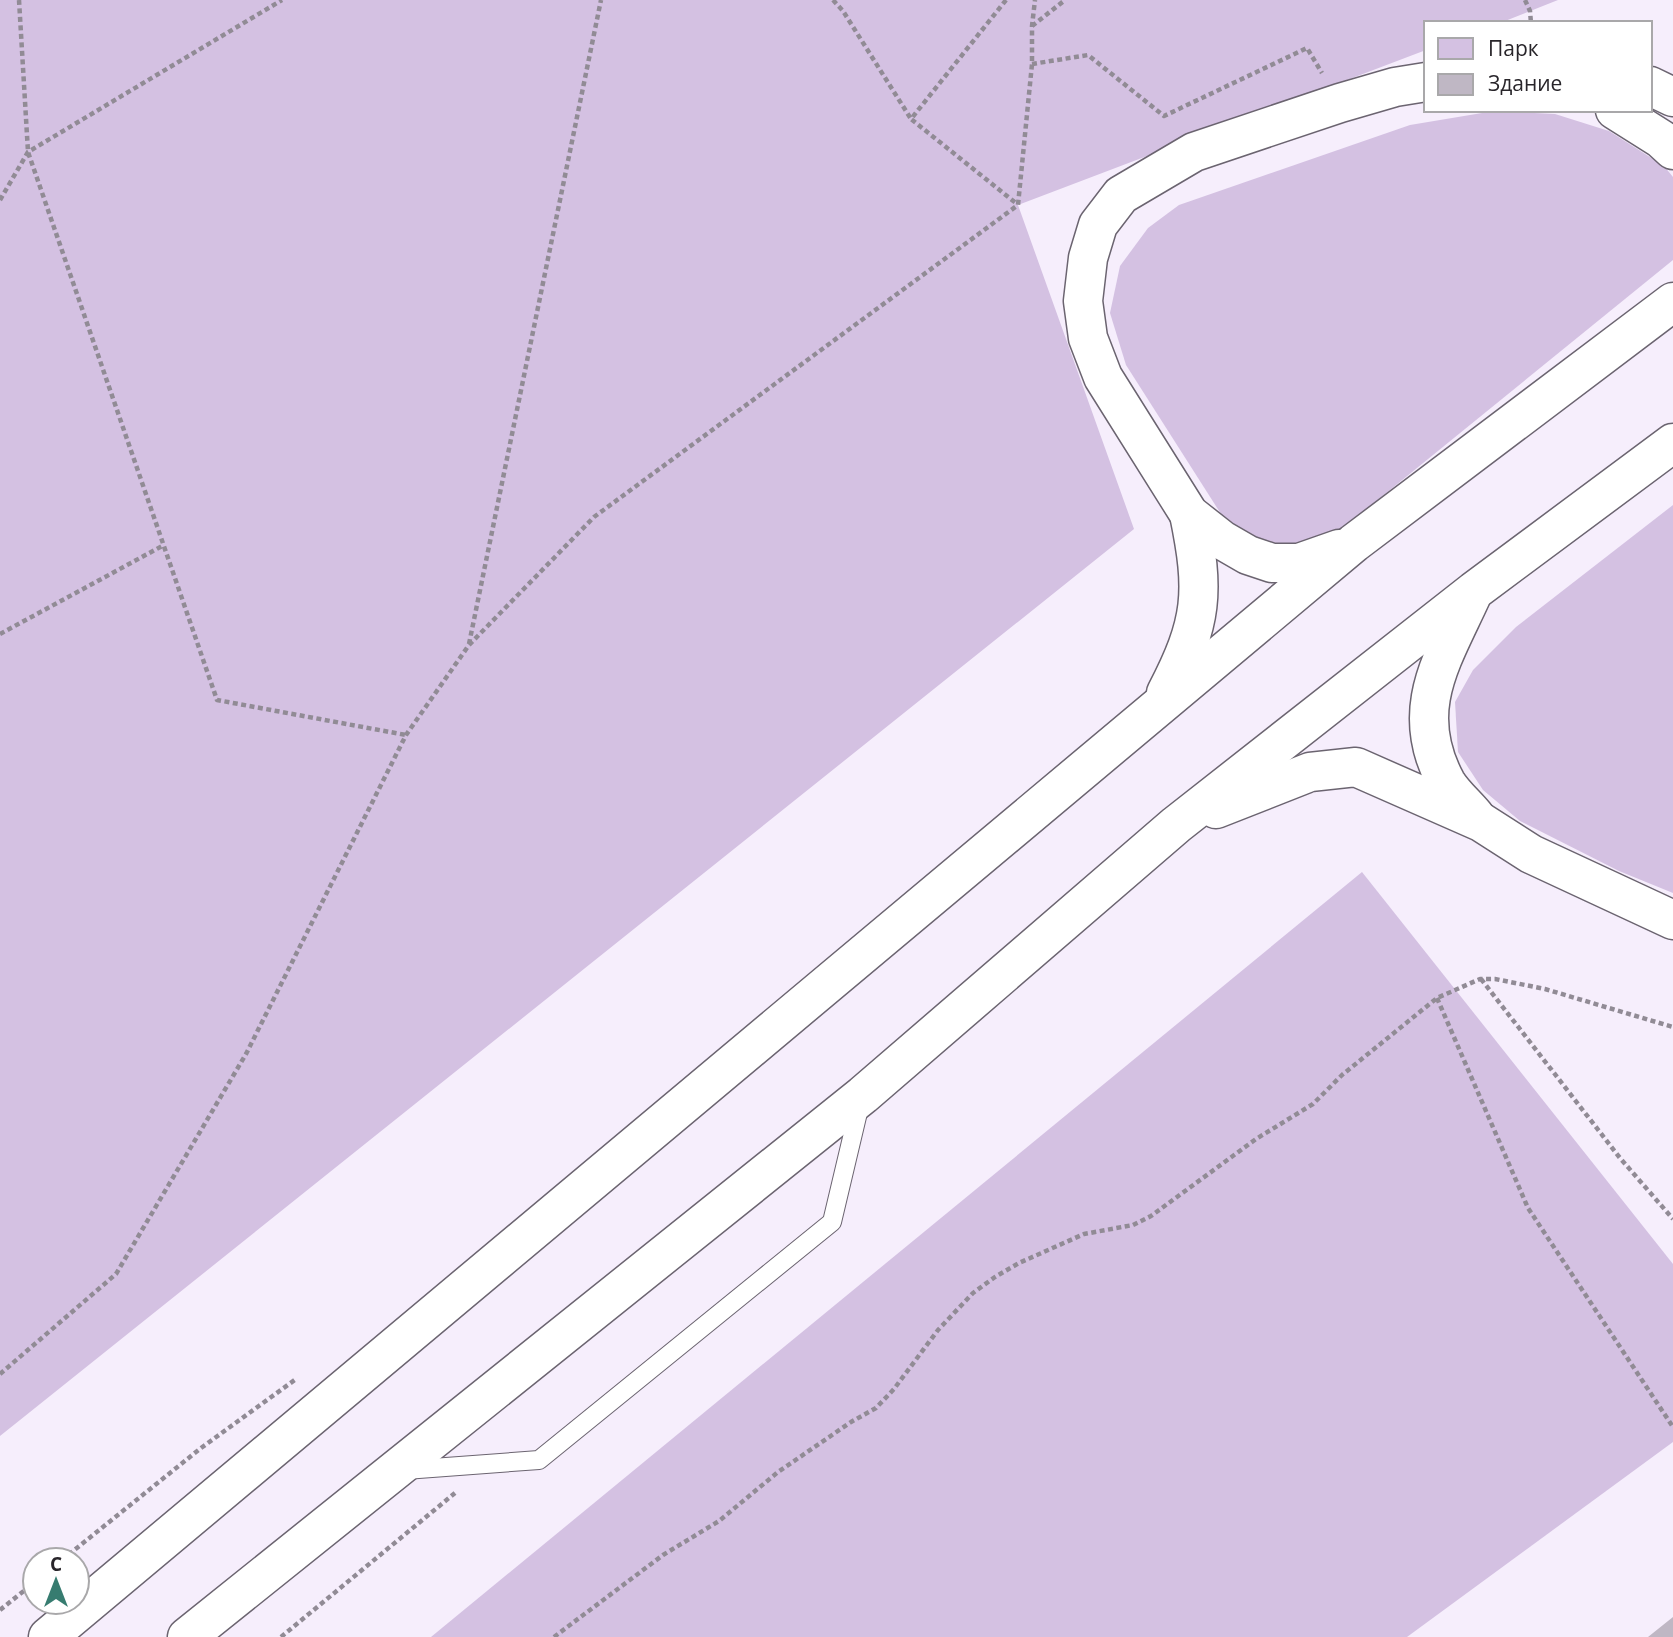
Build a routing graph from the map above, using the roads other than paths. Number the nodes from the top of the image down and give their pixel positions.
1 (1424, 82) edge
2 (1652, 87) edge
3 (1673, 97) edge
4 (1618, 112) edge
5 (1673, 150) edge
6 (1673, 302) edge
7 (1673, 443) edge
8 (1189, 514) junction
9 (1354, 543) junction
10 (1474, 591) junction
11 (1161, 704) junction
12 (1481, 822) junction
13 (1175, 825) junction
14 (1673, 920) edge
15 (863, 1095) junction
16 (394, 1471) junction
17 (48, 1637) edge
18 (187, 1637) edge

1 - 8 highway
2 - 3 highway
4 - 5 highway
6 - 9 highway
7 - 10 highway
8 - 9 highway
8 - 11 highway
9 - 11 highway
10 - 12 highway
10 - 13 highway
11 - 17 highway
12 - 13 highway
12 - 14 highway
13 - 15 highway
15 - 16 highway
15 - 16 lane
16 - 18 highway

